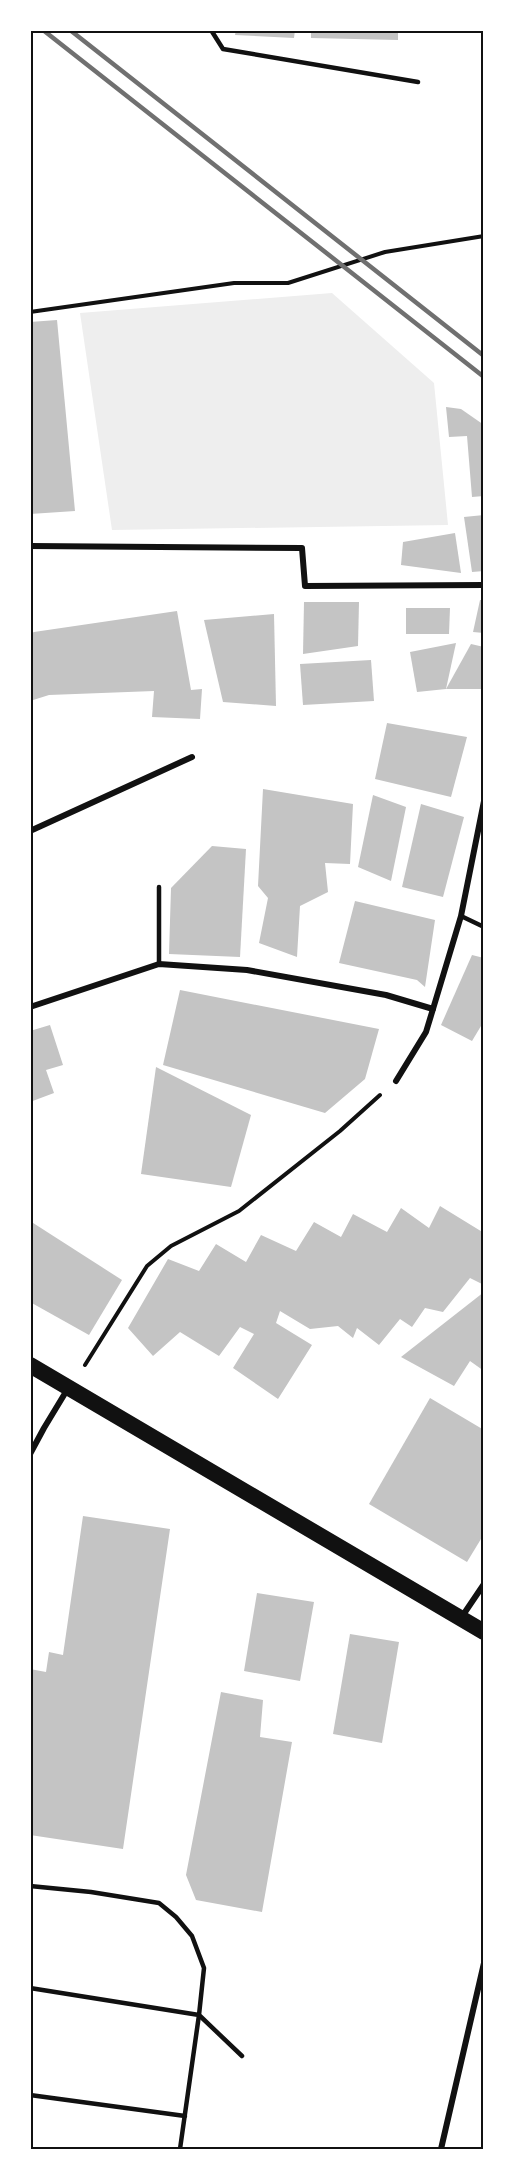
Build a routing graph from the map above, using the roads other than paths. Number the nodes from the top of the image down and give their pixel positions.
1 (211, 30) edge
2 (418, 82) dead end
3 (30, 546) edge
4 (484, 585) edge
5 (192, 757) dead end
6 (484, 801) edge
7 (30, 831) edge
8 (159, 886) dead end
9 (461, 916) junction
10 (484, 927) edge
11 (159, 964) junction
12 (30, 1007) edge
13 (433, 1009) junction
14 (396, 1081) road end
15 (30, 1365) edge
16 (69, 1388) junction
17 (30, 1454) edge
18 (484, 1584) edge
19 (461, 1618) junction
20 (484, 1632) edge
21 (30, 1886) edge
22 (484, 1963) edge
23 (30, 1988) edge
24 (200, 2015) junction
25 (242, 2056) dead end
26 (30, 2095) edge
27 (185, 2116) junction
28 (180, 2149) edge
29 (441, 2149) edge

1 - 2 lane
3 - 4 street
5 - 7 street
6 - 9 street
8 - 11 lane
9 - 10 lane
9 - 13 street
11 - 12 street
11 - 13 street
13 - 14 street
15 - 16 highway
16 - 17 street
16 - 19 highway
18 - 19 street
19 - 20 highway
21 - 24 lane
22 - 29 street
23 - 24 lane
24 - 25 lane
24 - 27 lane
26 - 27 lane
27 - 28 lane

